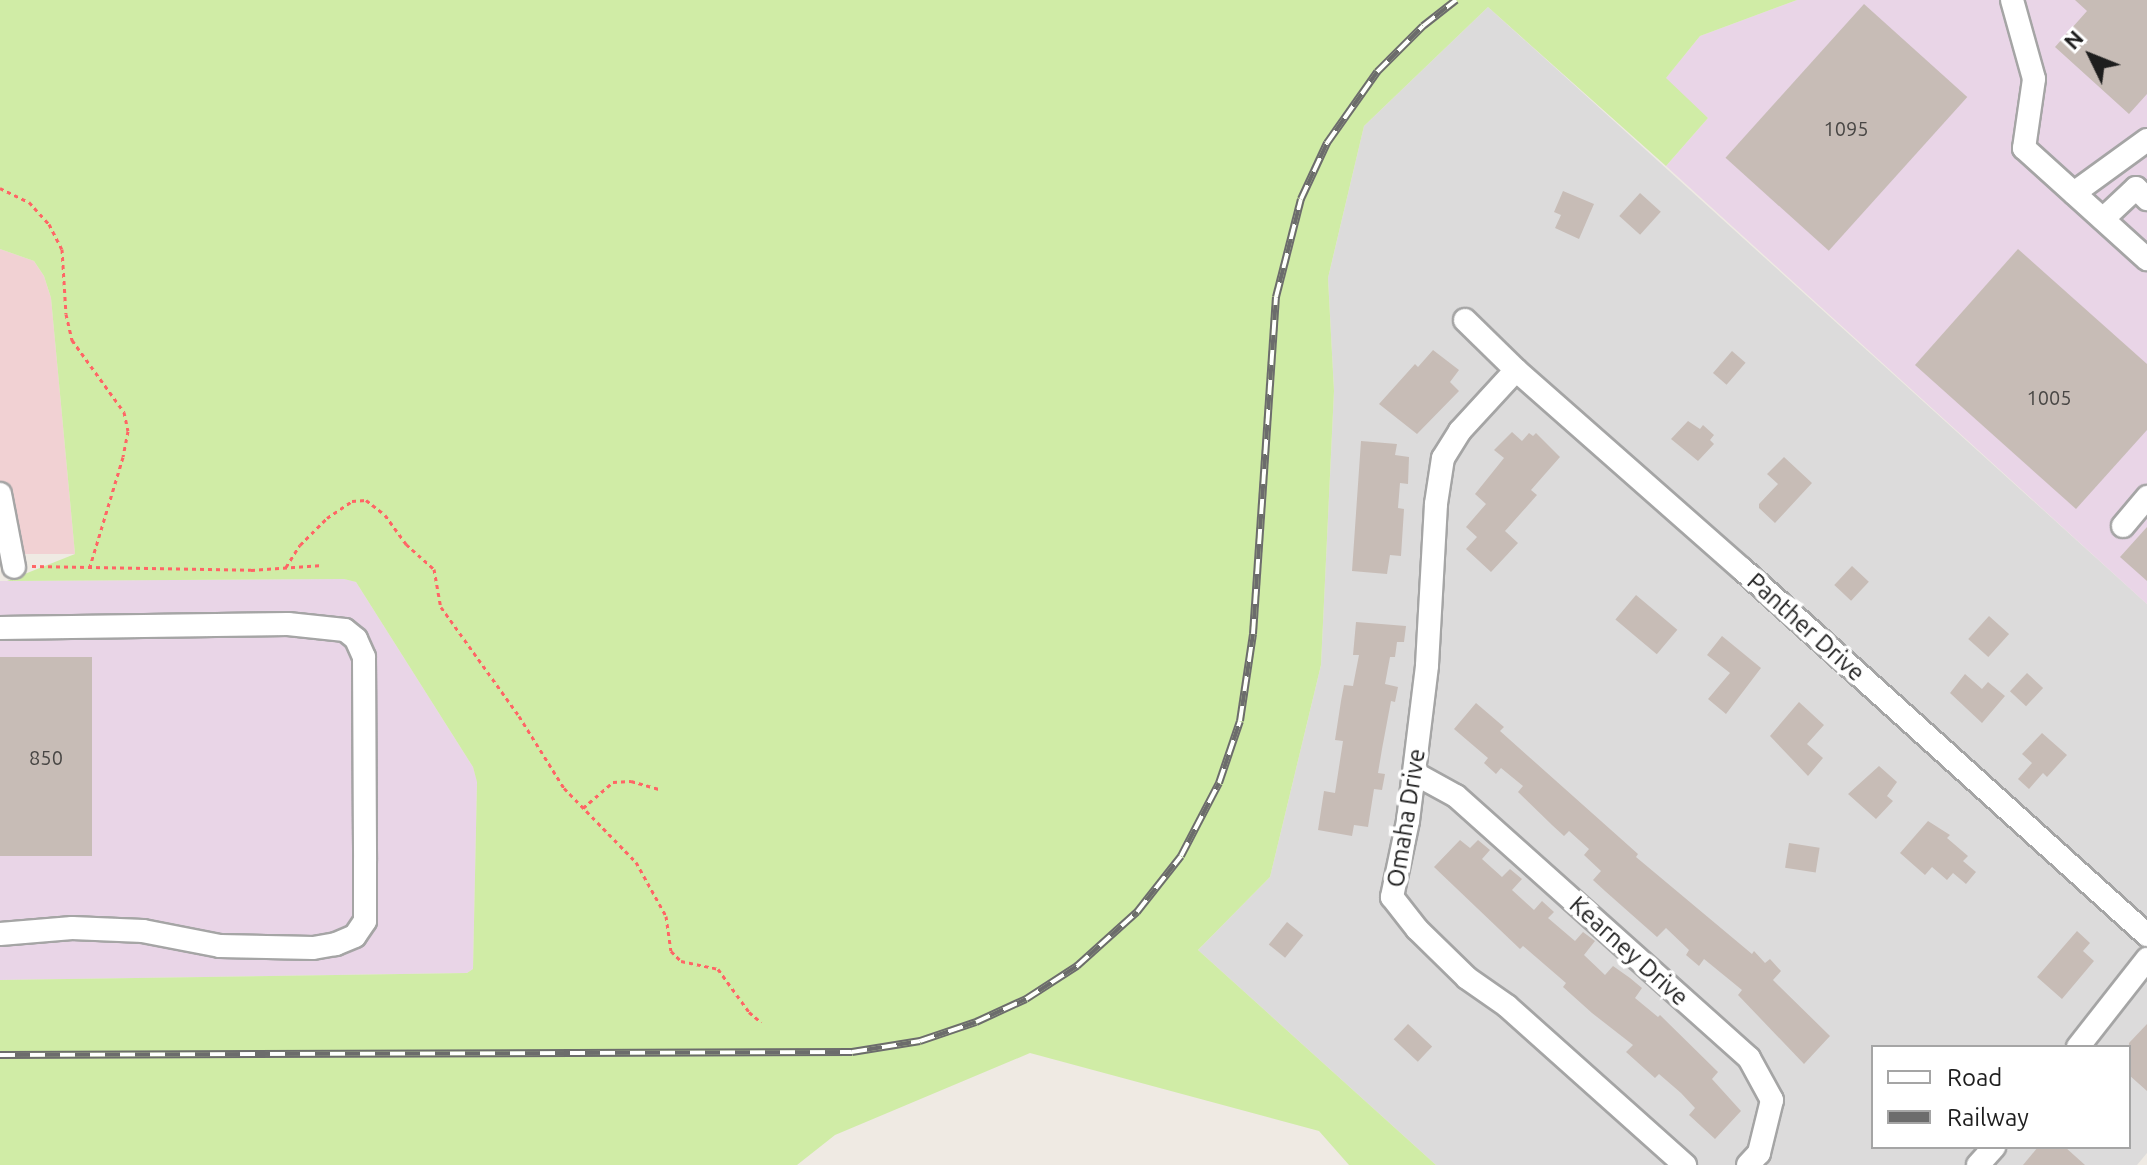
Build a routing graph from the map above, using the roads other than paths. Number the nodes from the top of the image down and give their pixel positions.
1 (2012, 0) edge
2 (2147, 140) edge
3 (2143, 187) edge
4 (2074, 193) junction
5 (2103, 219) junction
6 (2147, 259) edge
7 (1465, 320) dead end
8 (1516, 370) junction
9 (0, 494) edge
10 (2147, 497) edge
11 (2123, 526) dead end
12 (15, 567) edge
13 (0, 628) edge
14 (1414, 773) junction
15 (0, 934) edge
16 (2147, 935) edge
17 (2147, 959) edge
18 (2080, 1045) edge
19 (1992, 1149) edge
20 (1685, 1165) edge
21 (1748, 1165) edge
22 (1978, 1165) edge

1 - 4 street
2 - 4 street
3 - 5 street
4 - 5 street
5 - 6 street
7 - 8 street, Panther Drive
8 - 14 street, Omaha Drive
8 - 16 street, Panther Drive
9 - 12 street
10 - 11 street
13 - 15 street
14 - 20 street, Omaha Drive
14 - 21 street, Kearney Drive
17 - 18 street
19 - 22 street

